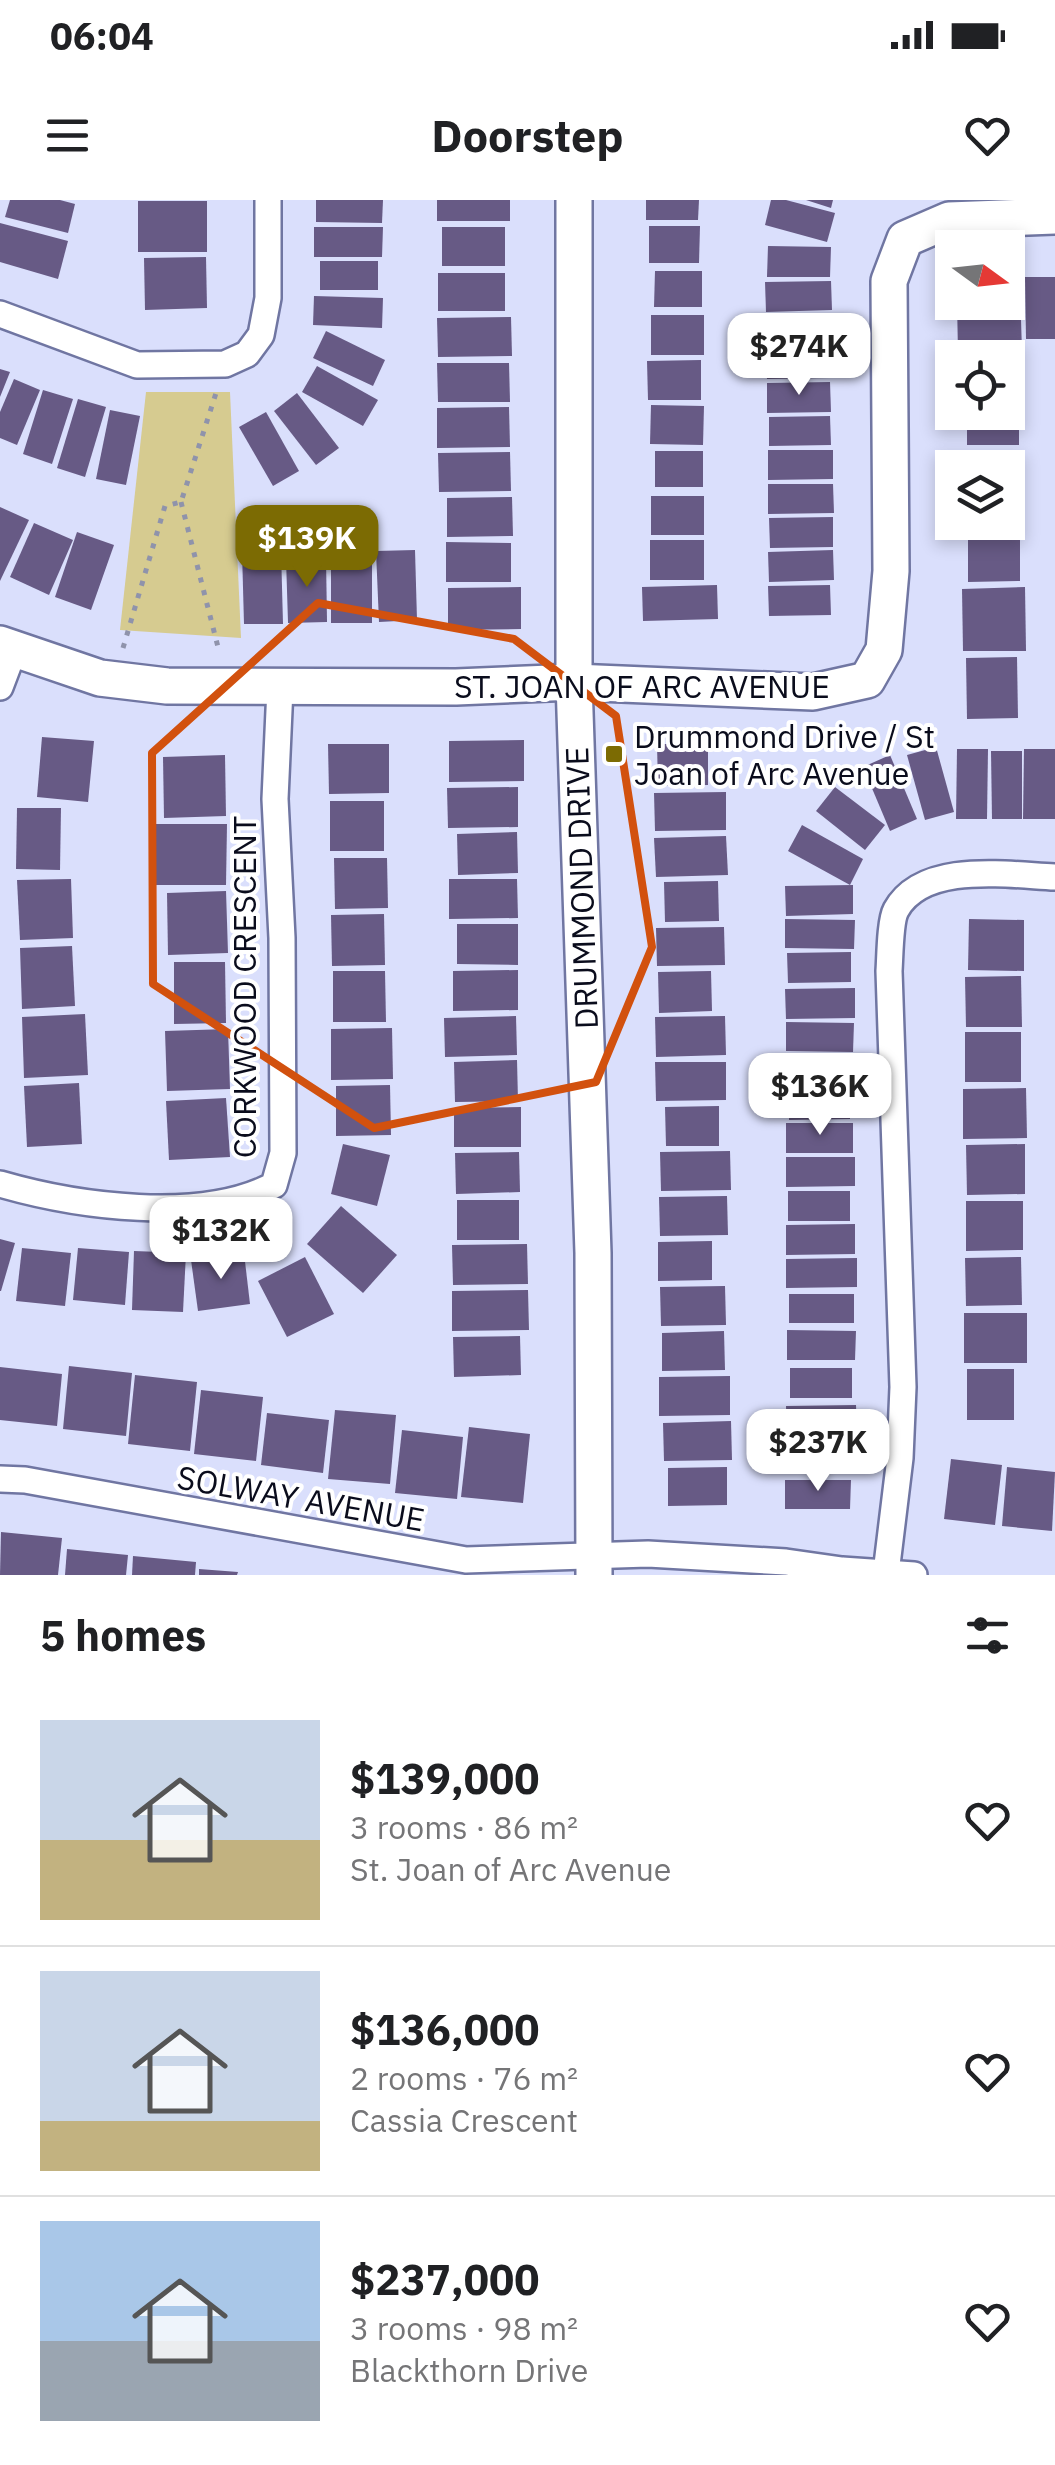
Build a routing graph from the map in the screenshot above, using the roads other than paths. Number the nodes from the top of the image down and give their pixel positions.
1 (268, 200) edge
2 (574, 200) edge
3 (1055, 216) edge
4 (0, 314) edge
5 (7, 647) edge
6 (574, 682) junction
7 (0, 686) edge
8 (280, 688) junction
9 (1055, 877) edge
10 (0, 1184) edge
11 (0, 1478) edge
12 (593, 1566) edge
13 (886, 1573) edge
14 (914, 1575) edge

1 - 4 street
2 - 6 street, DRUMMOND DRIVE
3 - 6 street, ST. JOAN OF ARC AVENUE
5 - 7 street
5 - 8 street, ST. JOAN OF ARC AVENUE
6 - 8 street, ST. JOAN OF ARC AVENUE
6 - 12 street, DRUMMOND DRIVE
8 - 10 street, CORKWOOD CRESCENT
9 - 13 street
11 - 12 street, SOLWAY AVENUE
12 - 13 street, SOLWAY AVENUE
13 - 14 street, SOLWAY AVENUE

